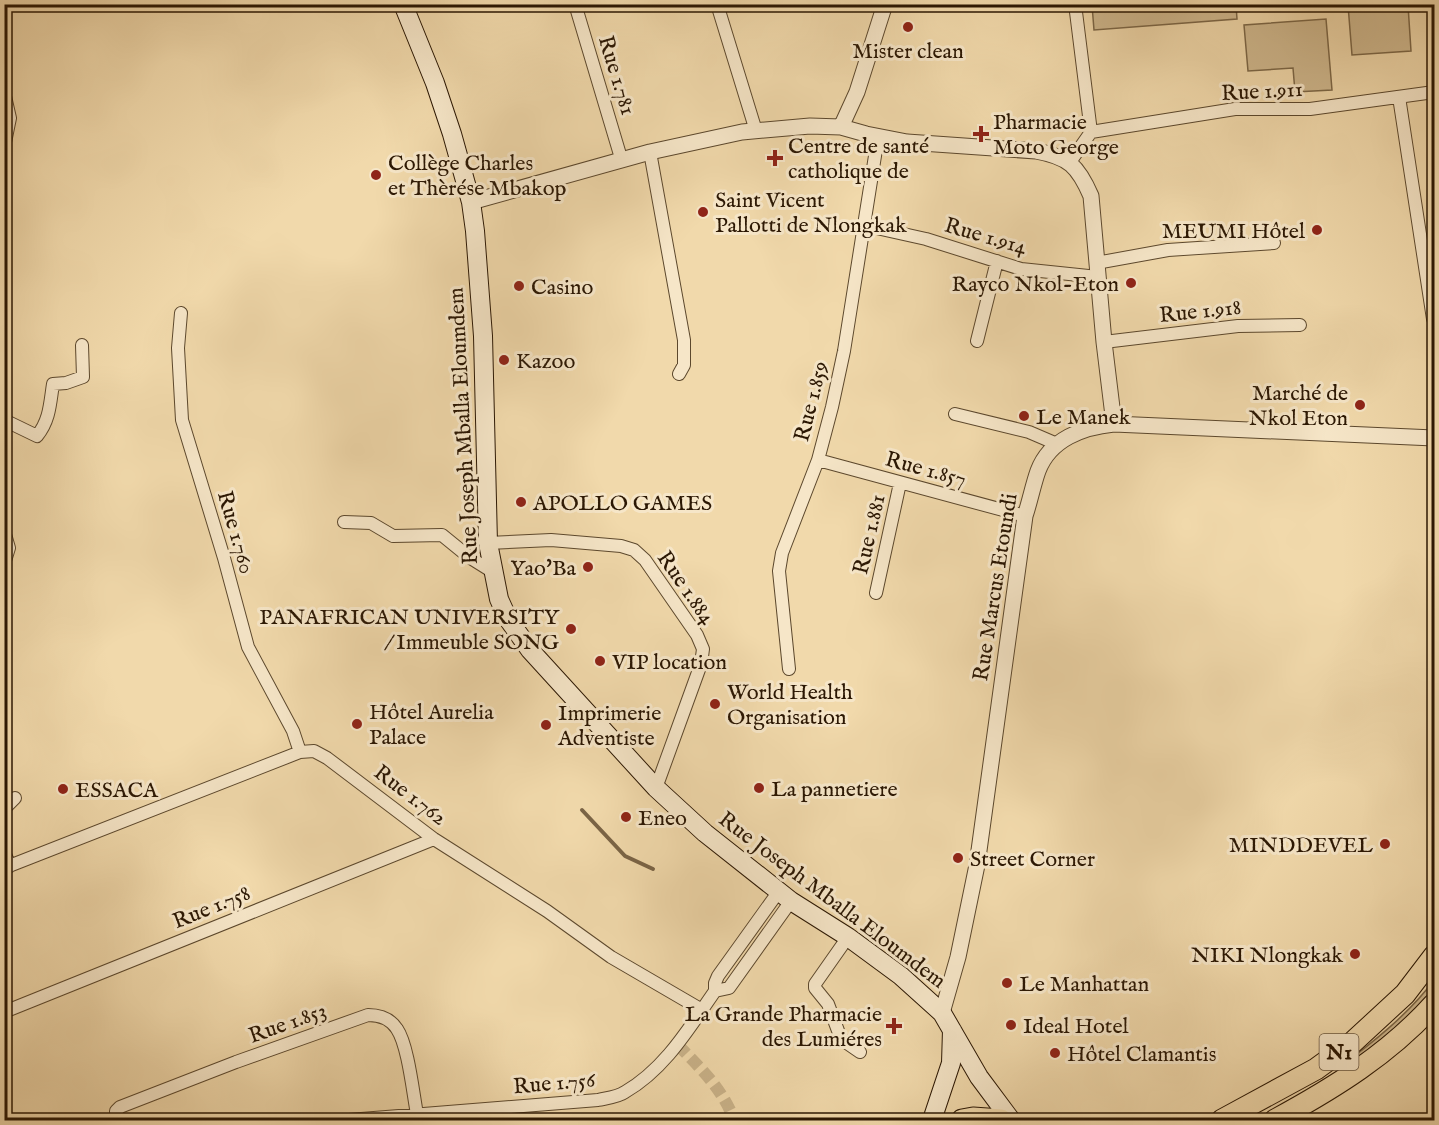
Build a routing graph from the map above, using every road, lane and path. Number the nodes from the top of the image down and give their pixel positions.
1 (403, 4) edge
2 (575, 4) edge
3 (717, 4) edge
4 (885, 4) edge
5 (1075, 4) edge
6 (4, 92) edge
7 (1434, 92) edge
8 (1399, 97) junction
9 (7, 118) edge
10 (841, 127) junction
11 (756, 131) junction
12 (1092, 132) junction
13 (878, 137) junction
14 (4, 147) edge
15 (650, 152) junction
16 (621, 158) junction
17 (1070, 162) junction
18 (471, 202) junction
19 (863, 225) junction
20 (1274, 243) dead end
21 (997, 261) junction
22 (1097, 270) junction
23 (181, 313) dead end
24 (1433, 319) edge
25 (1300, 325) dead end
26 (977, 341) dead end
27 (1104, 342) junction
28 (82, 345) dead end
29 (679, 374) dead end
30 (955, 414) dead end
31 (4, 420) edge
32 (1114, 424) junction
33 (1434, 438) edge
34 (1057, 444) junction
35 (818, 460) junction
36 (900, 483) junction
37 (1025, 516) junction
38 (344, 522) dead end
39 (4, 531) edge
40 (488, 543) junction
41 (4, 564) edge
42 (493, 572) junction
43 (876, 593) dead end
44 (789, 669) dead end
45 (300, 752) junction
46 (656, 788) junction
47 (15, 798) dead end
48 (4, 809) edge
49 (434, 839) junction
50 (4, 852) edge
51 (7, 867) edge
52 (785, 896) junction
53 (848, 937) junction
54 (1434, 956) edge
55 (1434, 1004) edge
56 (702, 1010) junction
57 (4, 1012) edge
58 (942, 1012) junction
59 (952, 1028) junction
60 (860, 1052) dead end
61 (417, 1114) junction
62 (117, 1120) edge
63 (350, 1120) edge
64 (932, 1120) edge
65 (962, 1120) edge
66 (1001, 1120) edge
67 (1011, 1120) edge
68 (1222, 1120) edge
69 (1275, 1120) edge

1 - 18 main road, Rue Joseph Mballa Eloumdem
2 - 16 street, Rue 1.781
3 - 11 street
4 - 10 street
5 - 12 street
6 - 9 street
7 - 8 street, Rue 1.911
8 - 12 street, Rue 1.911
8 - 24 street
9 - 14 street
10 - 11 street
10 - 13 street
11 - 15 street
12 - 17 street
13 - 17 street
13 - 19 street, Rue 1.859
15 - 16 street
15 - 29 street
16 - 18 street
17 - 22 street
18 - 40 main road, Rue Joseph Mballa Eloumdem
19 - 21 street, Rue 1.914
19 - 35 street, Rue 1.859
20 - 22 street, Rue 1.914
21 - 22 street, Rue 1.914
21 - 26 street
22 - 27 street
23 - 45 street, Rue 1.760
25 - 27 street, Rue 1.918
27 - 32 street
28 - 31 street
30 - 34 street
32 - 33 street, Rue Marcus Etoundi
32 - 34 street, Rue Marcus Etoundi
34 - 37 street, Rue Marcus Etoundi
35 - 36 street, Rue 1.857
35 - 44 street, Rue 1.859
36 - 37 street, Rue 1.857
36 - 43 street, Rue 1.881
37 - 58 street, Rue Marcus Etoundi
38 - 42 street
39 - 41 street
40 - 42 main road, Rue Joseph Mballa Eloumdem
40 - 46 street, Rue 1.884
42 - 46 main road, Rue Joseph Mballa Eloumdem
45 - 49 street, Rue 1.762
45 - 51 street
46 - 52 main road, Rue Joseph Mballa Eloumdem
47 - 48 street
49 - 56 street, Rue 1.762
49 - 57 street, Rue 1.758
50 - 51 street
52 - 53 main road, Rue Joseph Mballa Eloumdem
52 - 56 street, Rue 1.756
53 - 58 main road, Rue Joseph Mballa Eloumdem
53 - 60 street
54 - 68 highway, N1
55 - 69 highway, N1
56 - 61 street, Rue 1.756
58 - 59 main road, Rue Joseph Mballa Eloumdem
59 - 64 main road
59 - 67 main road, Rue Joseph Mballa Eloumdem
61 - 62 street, Rue 1.853
61 - 63 street, Rue 1.756
65 - 66 highway

